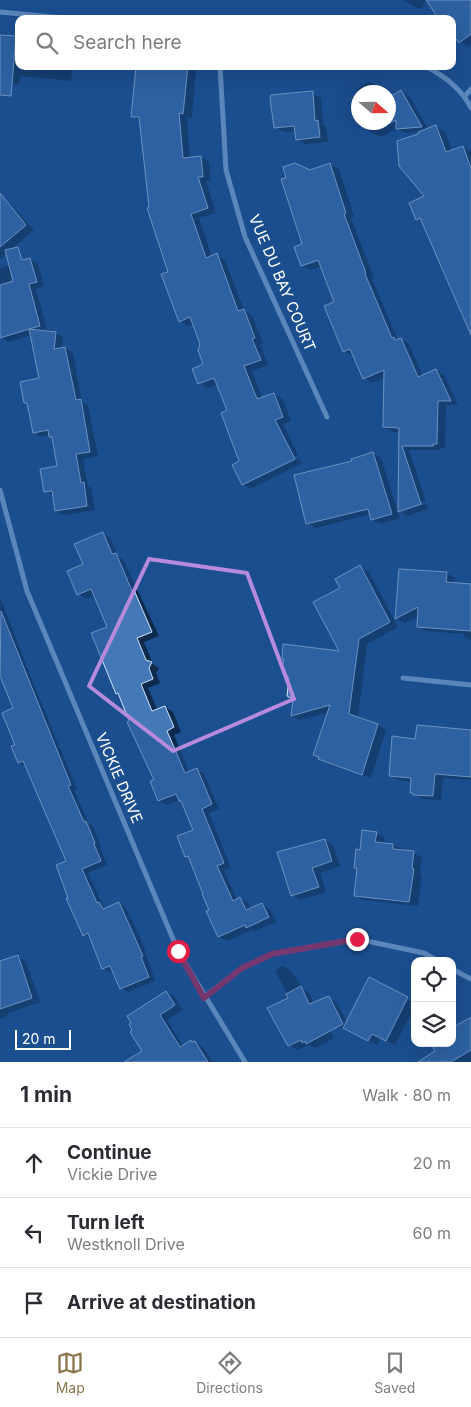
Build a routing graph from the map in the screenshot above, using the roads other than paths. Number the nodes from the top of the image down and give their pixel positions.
1 (0, 12) edge
2 (32, 15) edge
3 (220, 70) edge
4 (433, 70) edge
5 (471, 89) edge
6 (465, 96) junction
7 (471, 108) edge
8 (327, 417) dead end
9 (0, 490) edge
10 (403, 678) dead end
11 (471, 685) edge
12 (431, 957) edge
13 (456, 971) edge
14 (471, 979) edge
15 (204, 998) junction
16 (245, 1062) edge

1 - 2 street
3 - 8 street, VUE DU BAY COURT
4 - 6 street
5 - 6 street
6 - 7 street
9 - 15 street, VICKIE DRIVE
10 - 11 street
12 - 15 street
13 - 14 street
15 - 16 street, VICKIE DRIVE

